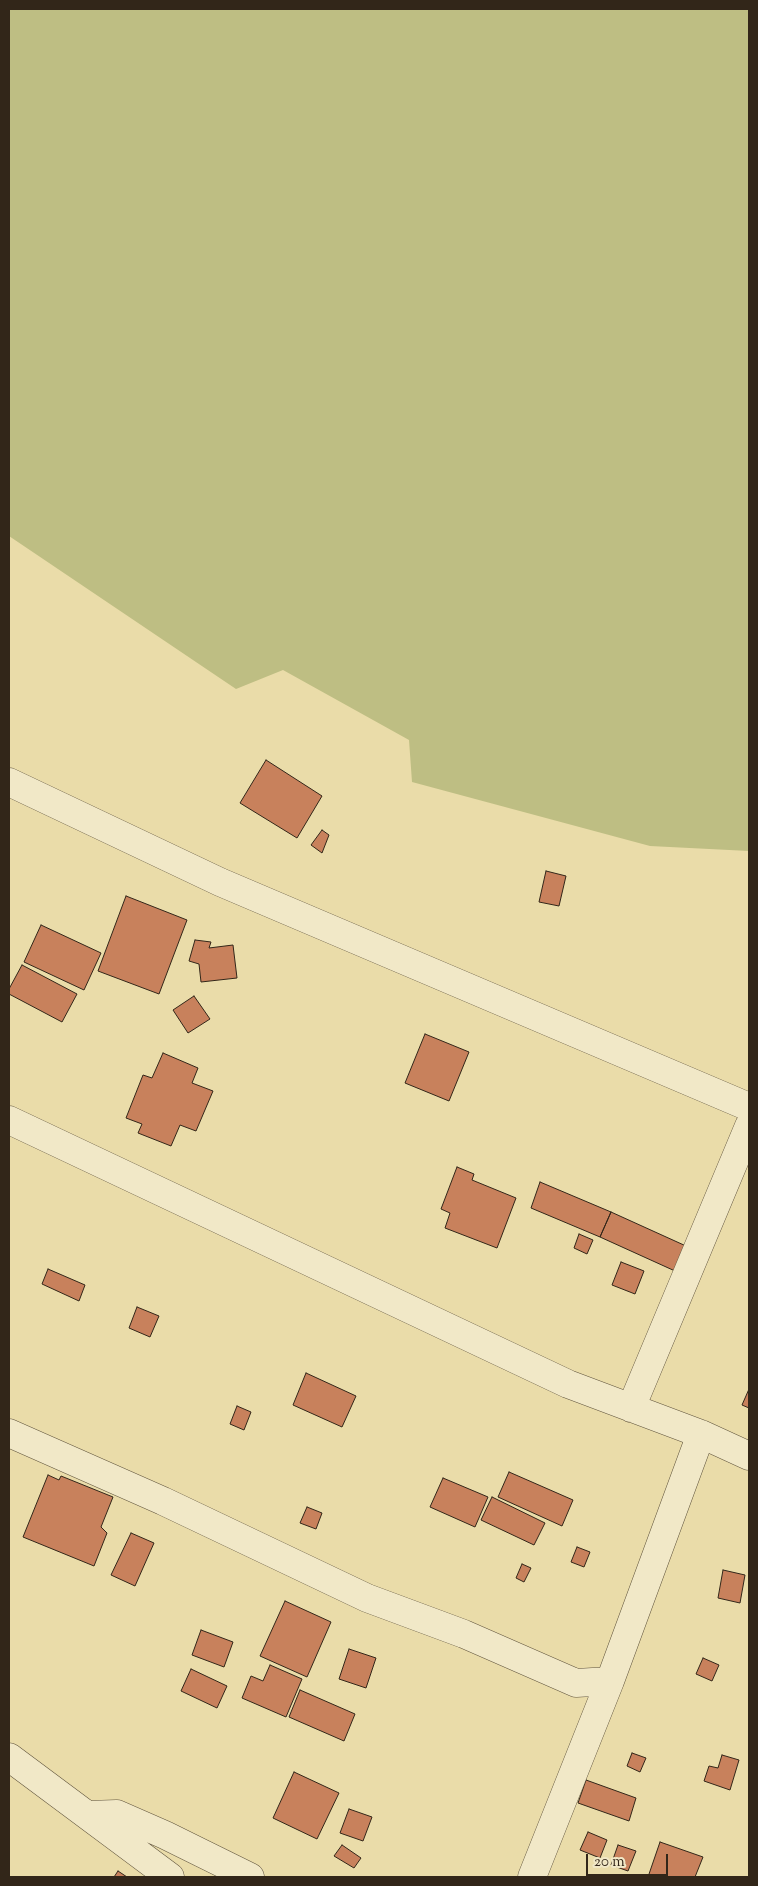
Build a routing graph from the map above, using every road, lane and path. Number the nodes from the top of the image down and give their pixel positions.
1 (9, 782) edge
2 (749, 1107) edge
3 (9, 1120) edge
4 (749, 1126) edge
5 (630, 1408) junction
6 (9, 1433) edge
7 (700, 1434) junction
8 (749, 1456) edge
9 (610, 1681) junction
10 (9, 1757) edge
11 (87, 1815) junction
12 (170, 1877) edge
13 (250, 1877) edge
14 (532, 1877) edge

1 - 2 street
3 - 5 street
4 - 5 street
5 - 7 street
6 - 9 street
7 - 8 street
7 - 9 street
9 - 14 street
10 - 11 street
11 - 12 street
11 - 13 street

